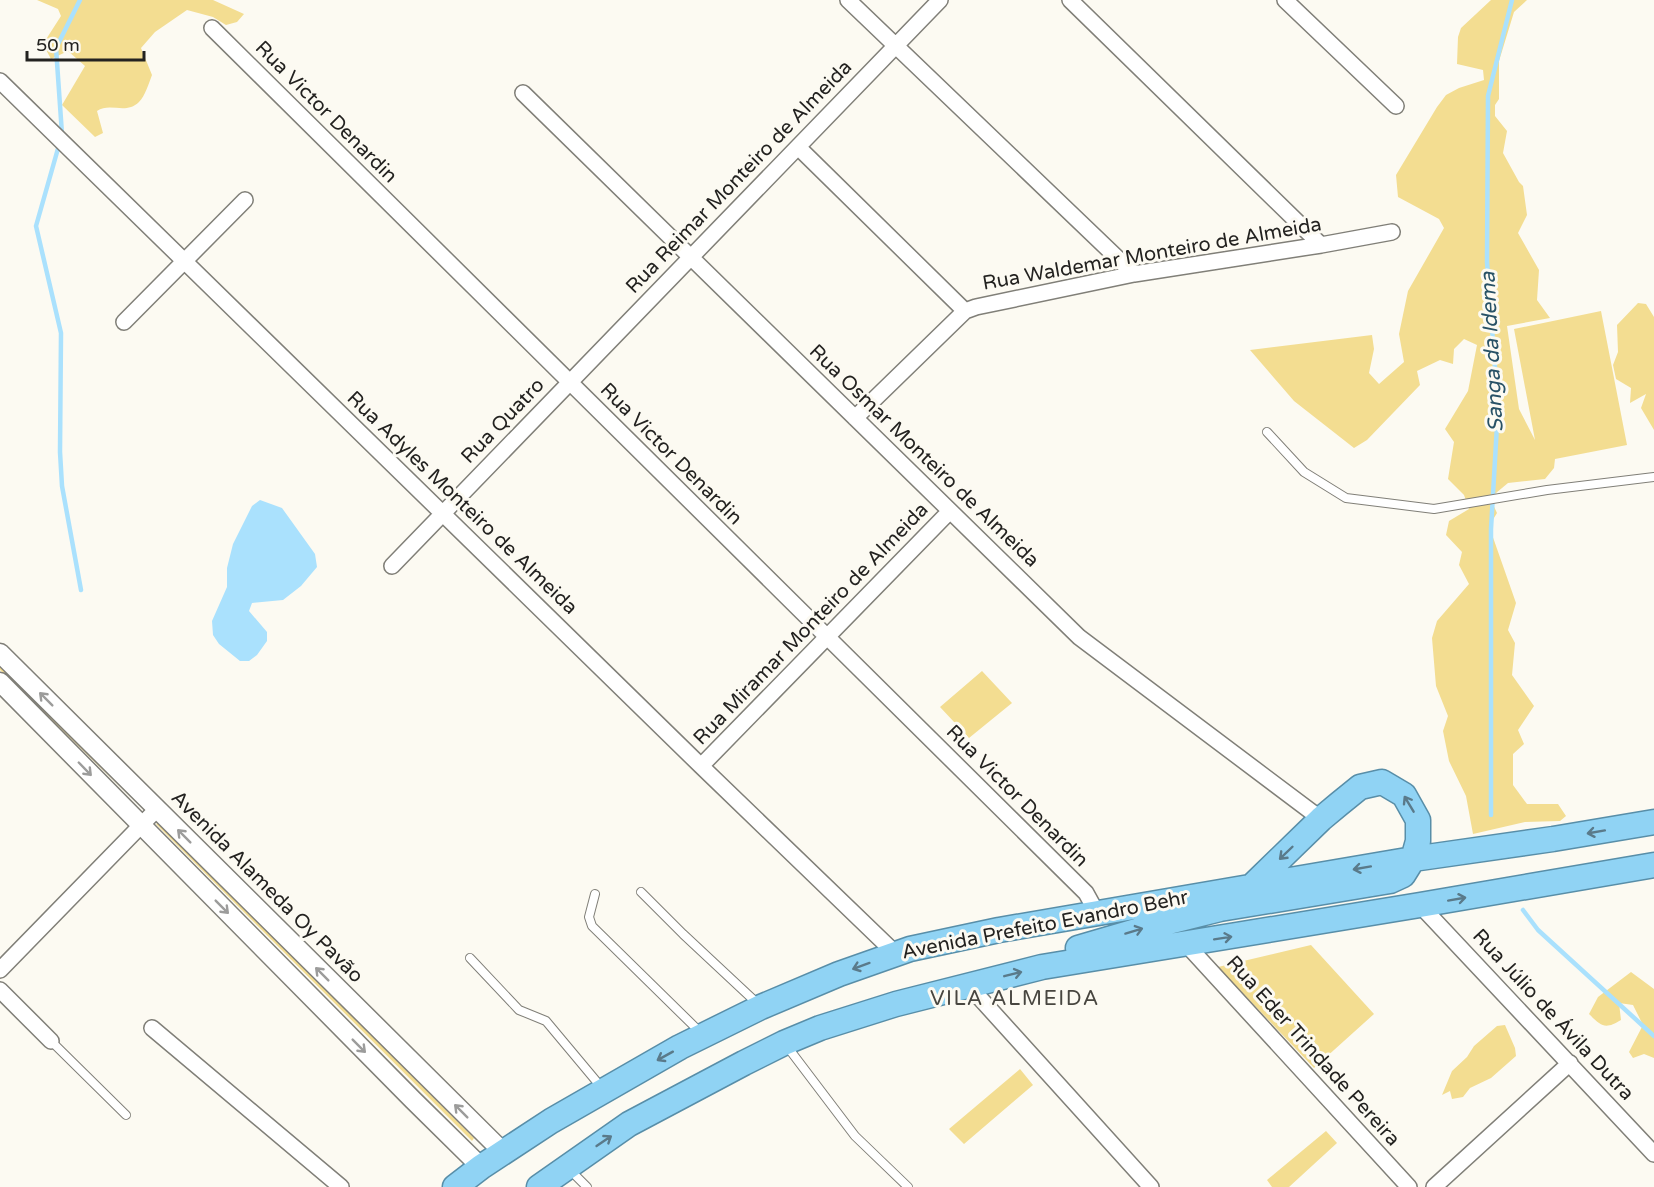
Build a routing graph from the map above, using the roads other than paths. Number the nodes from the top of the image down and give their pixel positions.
1 (848, 0) edge
2 (940, 0) edge
3 (1070, 0) edge
4 (1285, 0) edge
5 (212, 28) dead end
6 (895, 46) junction
7 (0, 81) edge
8 (523, 93) dead end
9 (1396, 106) dead end
10 (798, 147) junction
11 (245, 200) dead end
12 (1392, 232) dead end
13 (1321, 245) junction
14 (691, 257) junction
15 (185, 261) junction
16 (1134, 274) junction
17 (965, 311) junction
18 (124, 322) dead end
19 (569, 383) junction
20 (855, 418) junction
21 (1267, 432) dead end
22 (1654, 477) edge
23 (950, 511) junction
24 (443, 513) junction
25 (392, 566) dead end
26 (827, 638) junction
27 (0, 653) edge
28 (0, 682) edge
29 (701, 766) junction
30 (157, 809) junction
31 (1321, 819) junction
32 (1654, 822) edge
33 (141, 825) junction
34 (1413, 859) junction
35 (1654, 865) edge
36 (1251, 887) junction
37 (641, 892) dead end
38 (595, 894) dead end
39 (1420, 905) junction
40 (1097, 913) junction
41 (1186, 944) junction
42 (896, 954) junction
43 (471, 958) dead end
44 (1042, 967) junction
45 (0, 970) edge
46 (969, 986) junction
47 (0, 990) edge
48 (761, 1007) junction
49 (152, 1028) dead end
50 (704, 1035) junction
51 (51, 1041) joint
52 (784, 1043) junction
53 (1570, 1064) junction
54 (603, 1090) junction
55 (126, 1115) dead end
56 (502, 1152) junction
57 (1654, 1154) edge
58 (481, 1167) junction
59 (567, 1167) junction
60 (342, 1187) edge
61 (454, 1187) edge
62 (540, 1187) edge
63 (588, 1187) edge
64 (908, 1187) edge
65 (1151, 1187) edge
66 (1408, 1187) edge
67 (1434, 1187) edge

1 - 6 street
2 - 6 street, Rua Reimar Monteiro de Almeida
3 - 13 street
4 - 9 street
5 - 19 street, Rua Victor Denardin
6 - 10 street, Rua Reimar Monteiro de Almeida
6 - 16 street
7 - 15 street, Rua Adyles Monteiro de Almeida
8 - 14 street, Rua Osmar Monteiro de Almeida
10 - 14 street, Rua Reimar Monteiro de Almeida
10 - 17 street
11 - 15 street
12 - 13 street, Rua Waldemar Monteiro de Almeida
13 - 16 street, Rua Waldemar Monteiro de Almeida
14 - 19 street, Rua Reimar Monteiro de Almeida
14 - 20 street, Rua Osmar Monteiro de Almeida
15 - 18 street
15 - 24 street, Rua Adyles Monteiro de Almeida
16 - 17 street, Rua Waldemar Monteiro de Almeida
17 - 20 street, Rua Waldemar Monteiro de Almeida
19 - 24 street, Rua Quatro
19 - 26 street, Rua Victor Denardin
20 - 23 street, Rua Osmar Monteiro de Almeida
21 - 22 lane
23 - 26 street, Rua Miramar Monteiro de Almeida
23 - 31 street, Rua Osmar Monteiro de Almeida
24 - 25 street, Rua Quatro
24 - 29 street, Rua Adyles Monteiro de Almeida
26 - 29 street, Rua Miramar Monteiro de Almeida
26 - 40 street, Rua Victor Denardin
30 -> 27 street, Avenida Alameda Oy Pavão
28 -> 33 street
29 - 42 street, Rua Adyles Monteiro de Almeida
30 - 33 street
56 -> 30 street, Avenida Alameda Oy Pavão
34 -> 31 highway
31 -> 36 highway
32 -> 34 highway, Avenida Prefeito Evandro Behr
33 - 45 street
33 -> 58 street
34 -> 36 highway, Avenida Prefeito Evandro Behr
44 -> 34 highway
39 -> 35 highway, Avenida Prefeito Evandro Behr
36 - 40 highway, Avenida Prefeito Evandro Behr
37 - 48 lane
38 - 50 lane
41 -> 39 highway, Avenida Prefeito Evandro Behr
39 - 53 street, Rua Júlio de Ávila Dutra
40 - 42 highway, Avenida Prefeito Evandro Behr
41 - 44 highway, Avenida Prefeito Evandro Behr
41 - 66 street, Rua Eder Trindade Pereira
42 -> 48 highway, Avenida Prefeito Evandro Behr
43 - 54 lane
46 -> 44 highway, Avenida Prefeito Evandro Behr
46 - 52 highway, Avenida Prefeito Evandro Behr
46 - 65 street
47 - 51 street
48 - 50 highway, Avenida Prefeito Evandro Behr
49 - 60 street
50 -> 54 highway, Avenida Prefeito Evandro Behr
51 - 55 lane
59 -> 52 highway, Avenida Prefeito Evandro Behr
52 - 64 lane
53 - 57 street, Rua Júlio de Ávila Dutra
53 - 67 street
54 - 56 highway, Avenida Prefeito Evandro Behr
56 - 58 highway, Avenida Prefeito Evandro Behr
58 - 61 highway, Avenida Prefeito Evandro Behr
59 - 62 highway, Avenida Prefeito Evandro Behr
59 - 63 lane

